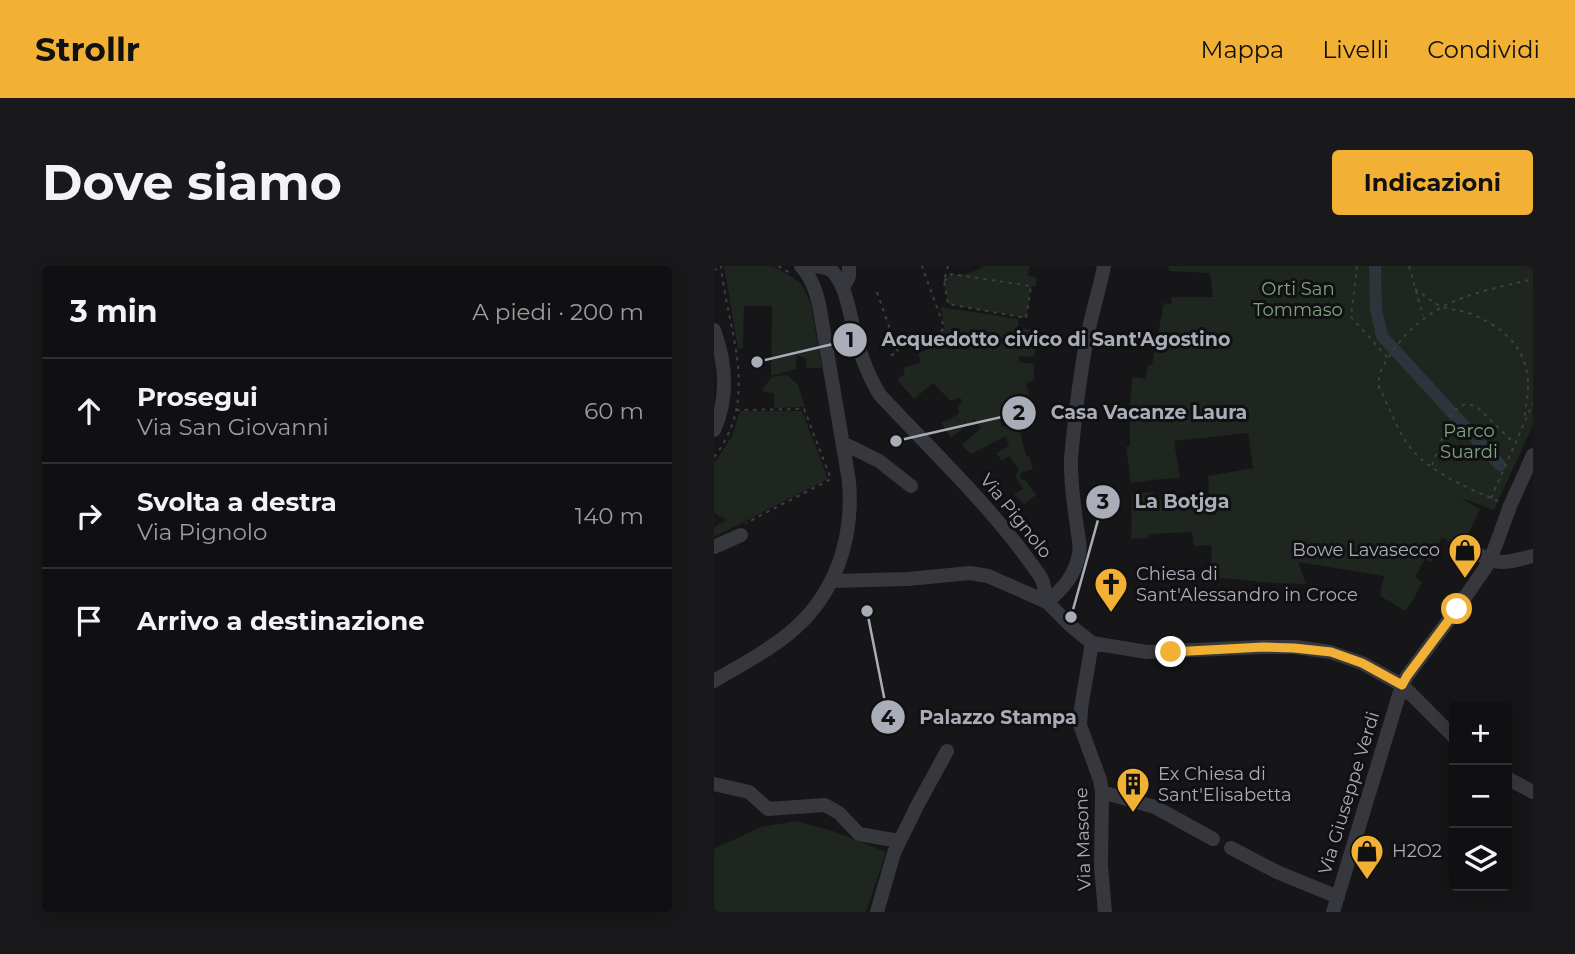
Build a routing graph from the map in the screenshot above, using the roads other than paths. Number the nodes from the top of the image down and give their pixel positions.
1 (801, 266) edge
2 (814, 266) edge
3 (849, 266) edge
4 (1104, 266) edge
5 (843, 288) junction
6 (714, 330) edge
7 (714, 430) edge
8 (843, 443) junction
9 (1533, 455) edge
10 (911, 486) dead end
11 (739, 531) road end
12 (714, 547) edge
13 (1533, 556) edge
14 (1485, 558) junction
15 (832, 581) junction
16 (1047, 602) junction
17 (1092, 643) junction
18 (714, 681) edge
19 (1402, 685) junction
20 (1449, 732) edge
21 (947, 751) dead end
22 (1512, 781) edge
23 (714, 784) edge
24 (1102, 792) junction
25 (1533, 792) edge
26 (1213, 839) dead end
27 (900, 841) junction
28 (1231, 848) dead end
29 (1338, 897) junction
30 (877, 912) edge
31 (1105, 912) edge
32 (1333, 912) edge

1 - 8 street
2 - 5 street
3 - 5 street
4 - 16 street
5 - 16 street, Via Pignolo
6 - 7 street
8 - 10 street
8 - 15 street
9 - 14 street, Via Giuseppe Verdi
11 - 12 street
13 - 14 street
14 - 19 street, Via Giuseppe Verdi
15 - 16 street
15 - 18 street
16 - 17 street, Via Pignolo
17 - 19 street
17 - 24 street, Via Masone
19 - 20 street
19 - 29 street, Via Giuseppe Verdi
21 - 27 street
22 - 25 street
23 - 27 street
24 - 26 street
24 - 31 street, Via Masone
27 - 30 street
28 - 29 street
29 - 32 street, Via Giuseppe Verdi

